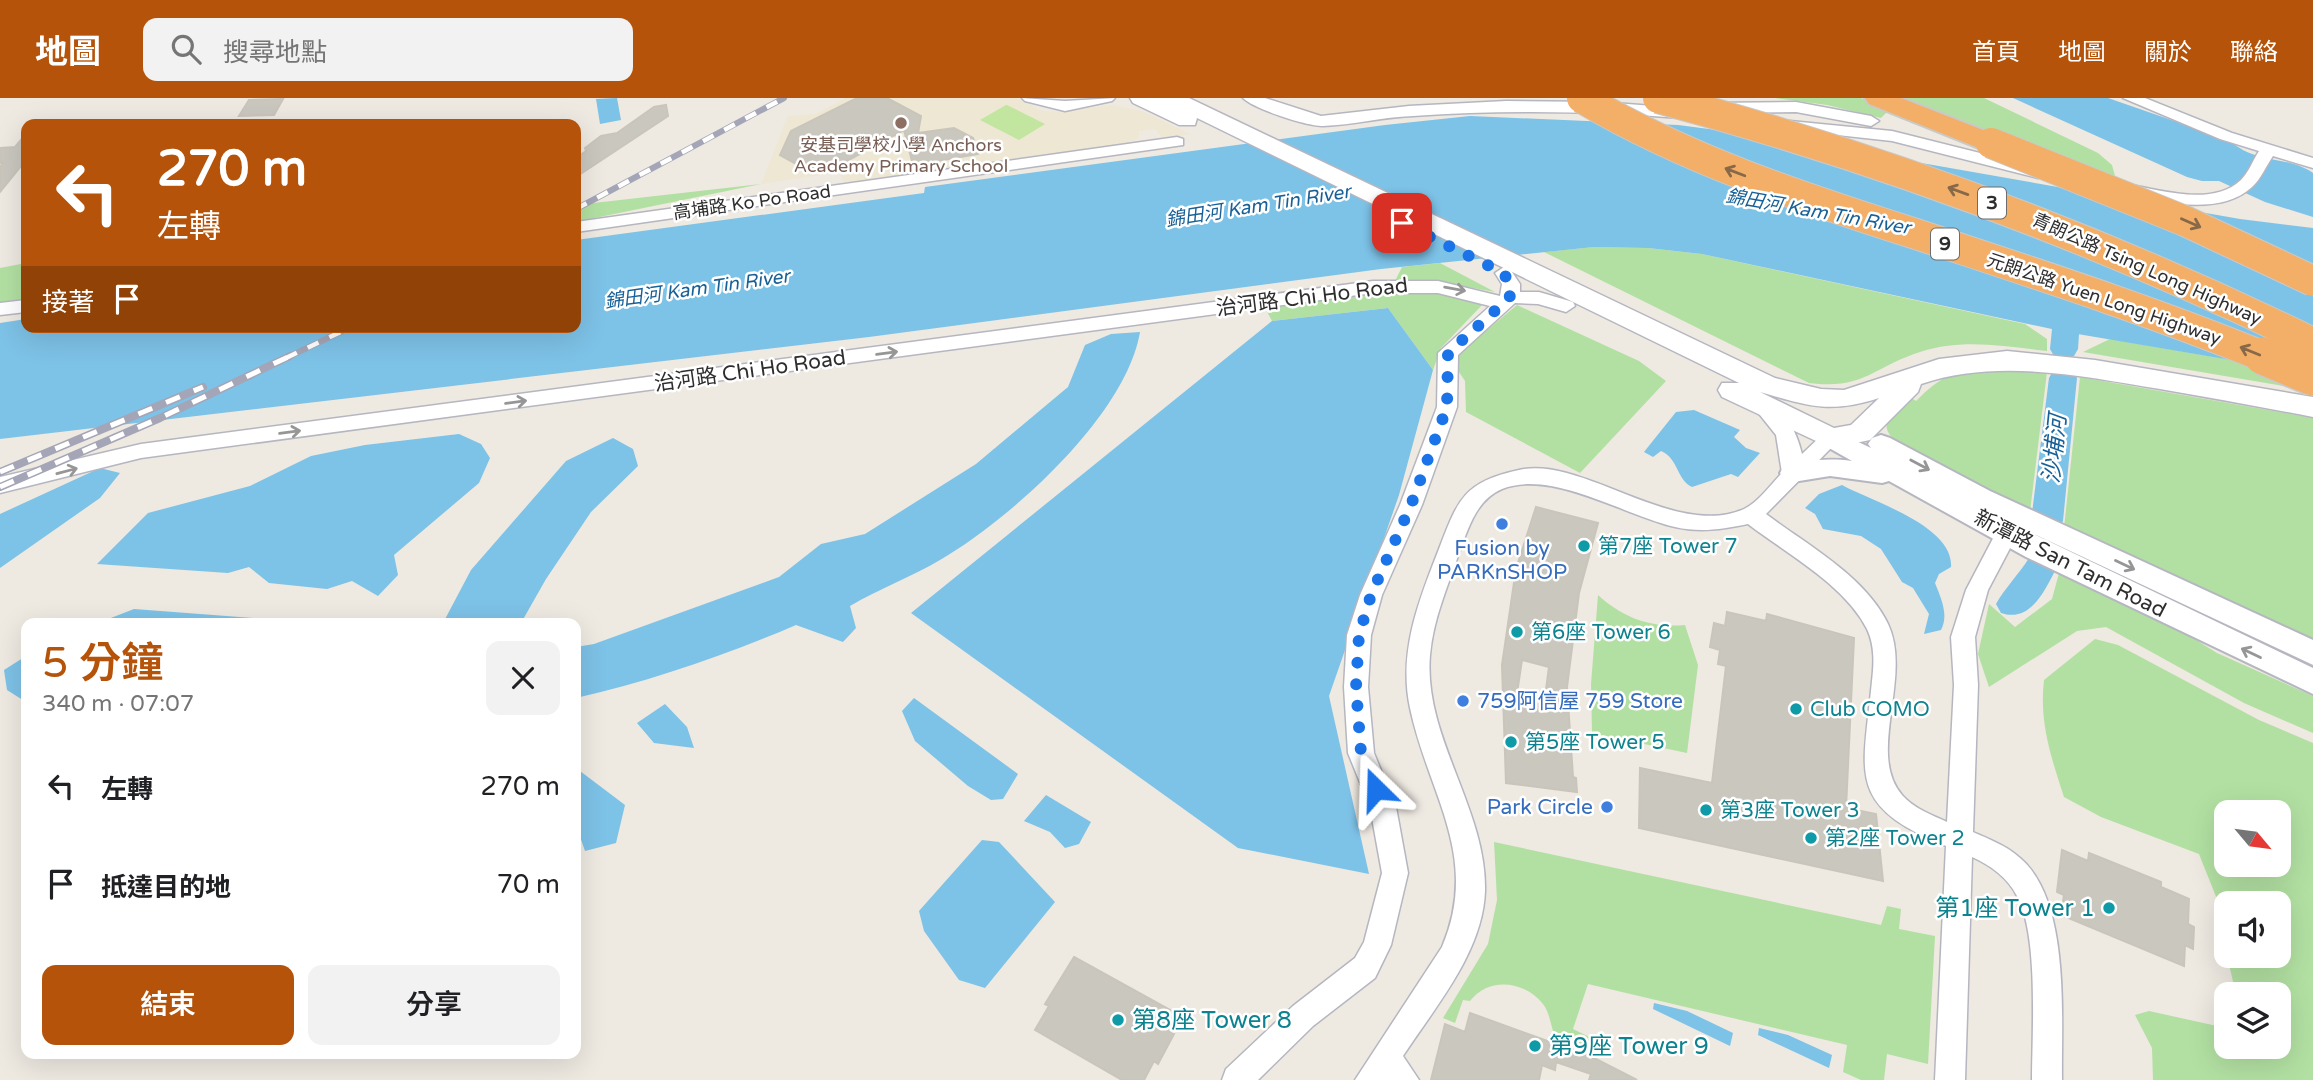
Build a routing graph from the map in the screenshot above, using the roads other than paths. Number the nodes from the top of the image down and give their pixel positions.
1 (1030, 98) edge
2 (1107, 98) edge
3 (1141, 98) edge
4 (1172, 98) edge
5 (1251, 98) edge
6 (1582, 98) edge
7 (1878, 98) edge
8 (2131, 98) edge
9 (1085, 101) edge
10 (1753, 101) edge
11 (1653, 104) edge
12 (1766, 124) junction
13 (1177, 142) dead end
14 (1987, 151) junction
15 (2267, 152) junction
16 (2313, 153) edge
17 (2288, 155) junction
18 (2313, 163) edge
19 (581, 226) edge
20 (2313, 281) edge
21 (1508, 283) junction
22 (21, 307) edge
23 (0, 309) edge
24 (2313, 315) edge
25 (2313, 344) edge
26 (1920, 374) junction
27 (2313, 377) edge
28 (1869, 393) junction
29 (1765, 395) junction
30 (2313, 407) edge
31 (1843, 431) junction
32 (1793, 473) junction
33 (0, 485) edge
34 (1914, 485) junction
35 (1981, 498) junction
36 (1752, 515) junction
37 (2007, 533) junction
38 (2313, 653) edge
39 (2313, 682) edge
40 (1959, 839) junction
41 (1387, 1073) edge
42 (1237, 1080) edge
43 (1950, 1080) edge
44 (2047, 1080) edge

1 - 9 street
2 - 9 street
3 - 21 main road
4 - 21 main road
5 - 11 street
27 -> 6 highway, 元朗公路 Yuen Long Highway / 9, bridge
7 - 14 highway
8 - 15 street
10 - 11 street
10 - 12 street
10 - 14 street
10 - 24 highway, 青朗公路 Tsing Long Highway / 3
11 - 12 street
25 -> 11 highway, 青朗公路 Tsing Long Highway / 3, bridge
12 - 14 street
13 - 19 street, 高埔路 Ko Po Road
14 - 15 street
14 -> 20 highway, bridge
15 - 17 street
16 - 17 street
17 - 18 street
21 - 29 main road
21 - 29 main road
33 -> 21 street, 治河路 Chi Ho Road
21 - 42 street
22 - 23 street
26 - 28 main road
26 - 30 main road
26 - 31 main road
28 - 29 main road
28 - 31 main road
29 - 31 main road
29 - 32 street
31 - 32 street
31 - 34 street, 新潭路 San Tam Road
31 -> 35 street, 新潭路 San Tam Road
32 - 34 street
32 - 36 street
34 - 37 street, 新潭路 San Tam Road
35 - 37 street
35 -> 38 street, 新潭路 San Tam Road
36 - 40 street
36 - 41 street
39 -> 37 street, 新潭路 San Tam Road
37 - 40 street
40 - 43 street
40 - 44 street

